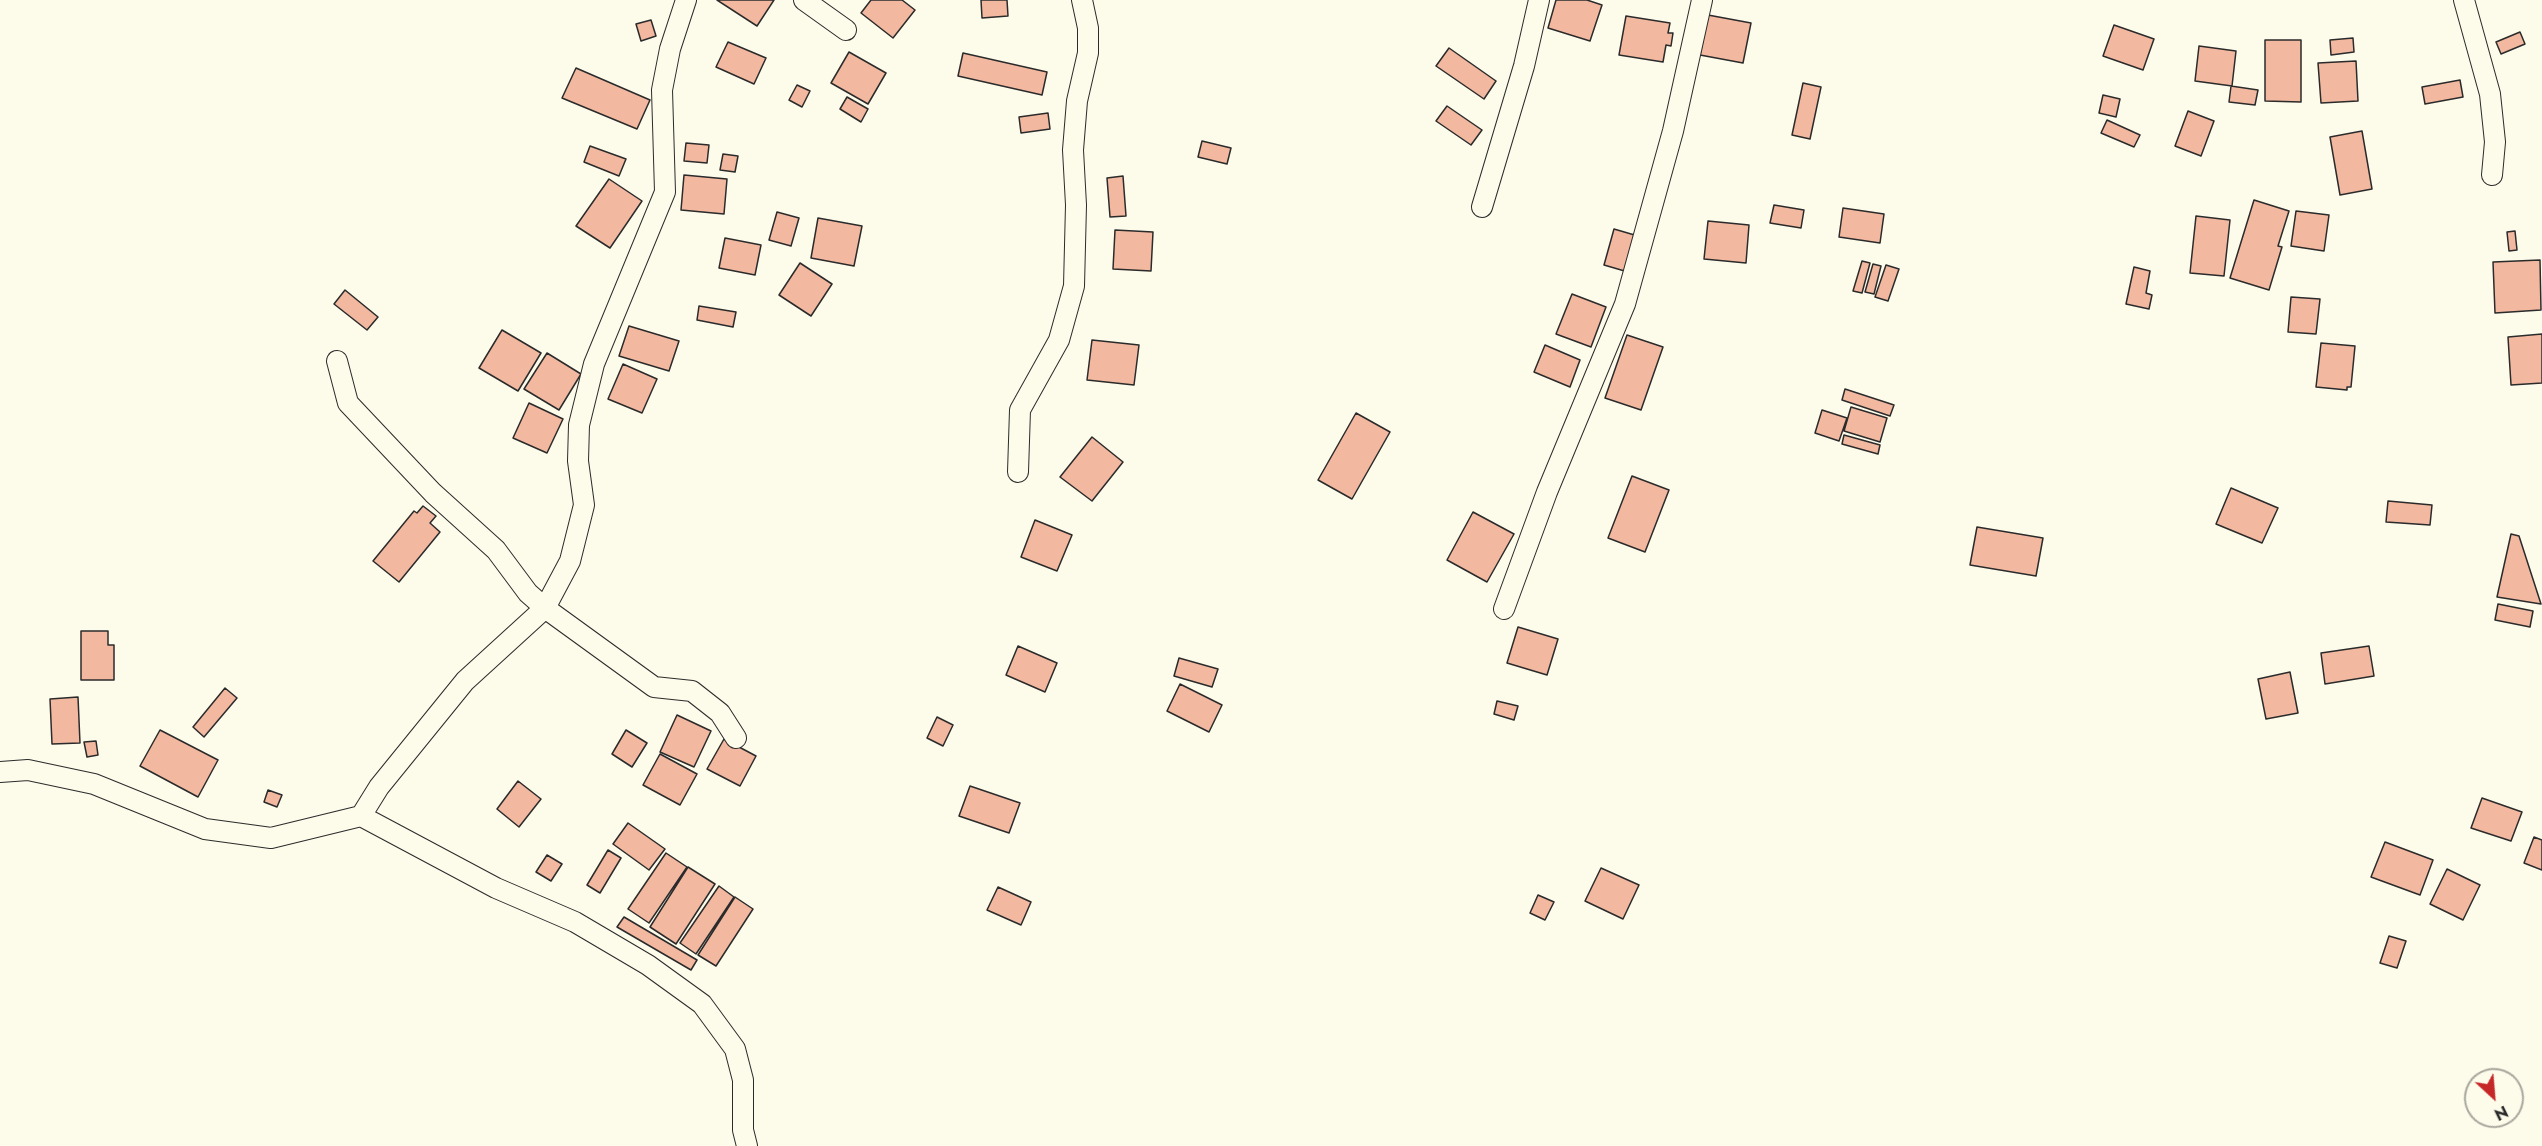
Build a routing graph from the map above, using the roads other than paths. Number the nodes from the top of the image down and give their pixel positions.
1 (686, 0) edge
2 (804, 0) edge
3 (1082, 0) edge
4 (1539, 0) edge
5 (1702, 0) edge
6 (2464, 0) edge
7 (846, 30) dead end
8 (2492, 175) dead end
9 (1482, 207) dead end
10 (338, 361) dead end
11 (1018, 472) dead end
12 (545, 608) junction
13 (1504, 609) dead end
14 (736, 738) dead end
15 (0, 771) edge
16 (361, 816) junction
17 (747, 1146) edge

1 - 12 street
2 - 7 street
3 - 11 street
4 - 9 street
5 - 13 street
6 - 8 street
10 - 12 street
12 - 14 street
12 - 16 street
15 - 16 street
16 - 17 street

